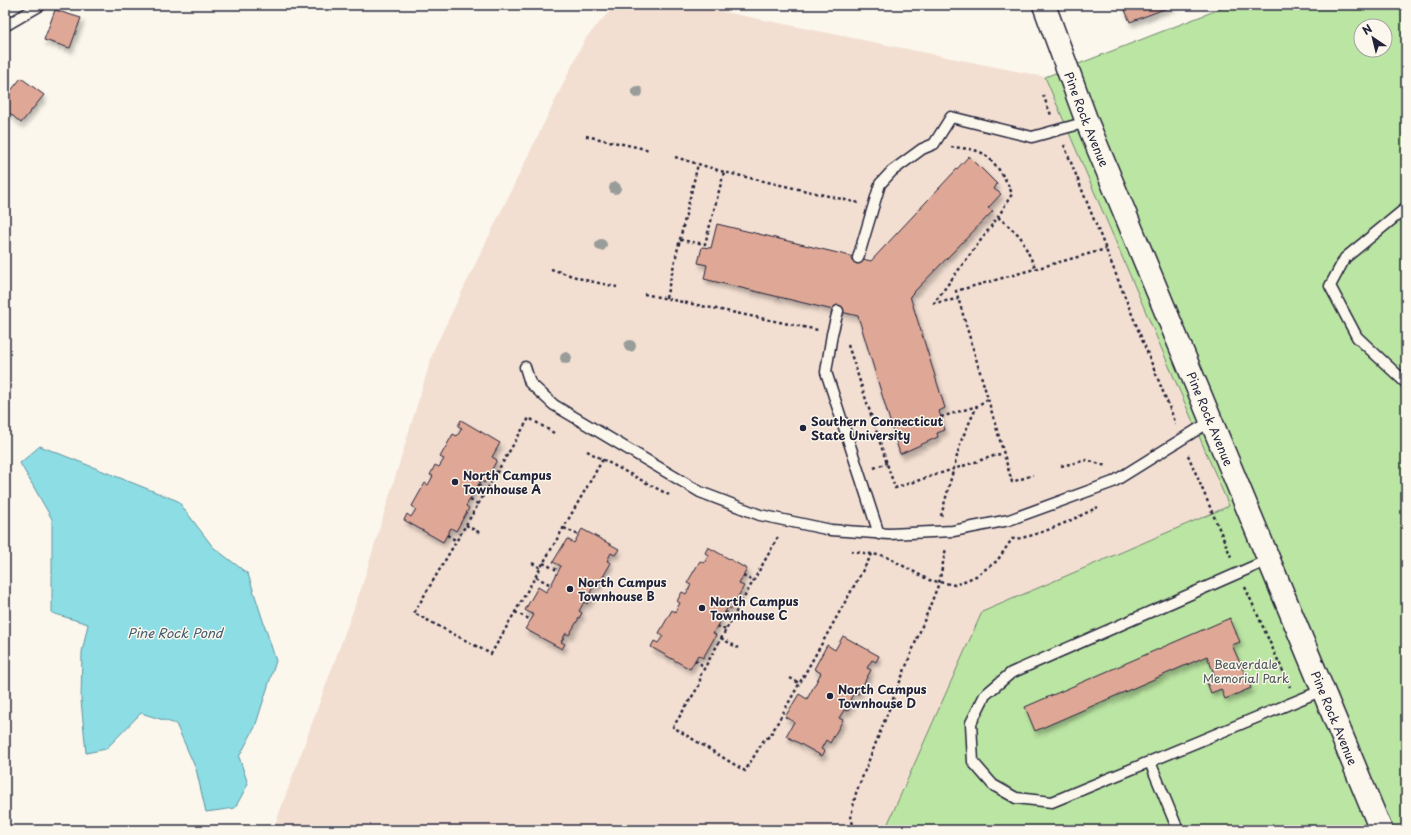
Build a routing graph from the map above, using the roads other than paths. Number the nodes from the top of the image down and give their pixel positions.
1 (41, 5) edge
2 (1044, 5) edge
3 (5, 26) edge
4 (1087, 122) junction
5 (1406, 208) edge
6 (858, 258) dead end
7 (838, 311) dead end
8 (525, 367) dead end
9 (1406, 382) edge
10 (1211, 421) junction
11 (879, 534) junction
12 (1268, 560) junction
13 (1323, 690) junction
14 (1150, 762) junction
15 (1178, 830) edge
16 (1381, 830) edge

1 - 3 lane
2 - 4 street, Pine Rock Avenue
4 - 6 lane
4 - 10 street, Pine Rock Avenue
5 - 9 lane
7 - 11 lane
8 - 11 lane
10 - 11 lane
10 - 12 street, Pine Rock Avenue
12 - 13 street, Pine Rock Avenue
12 - 14 lane
13 - 14 lane
13 - 16 street, Pine Rock Avenue
14 - 15 lane

